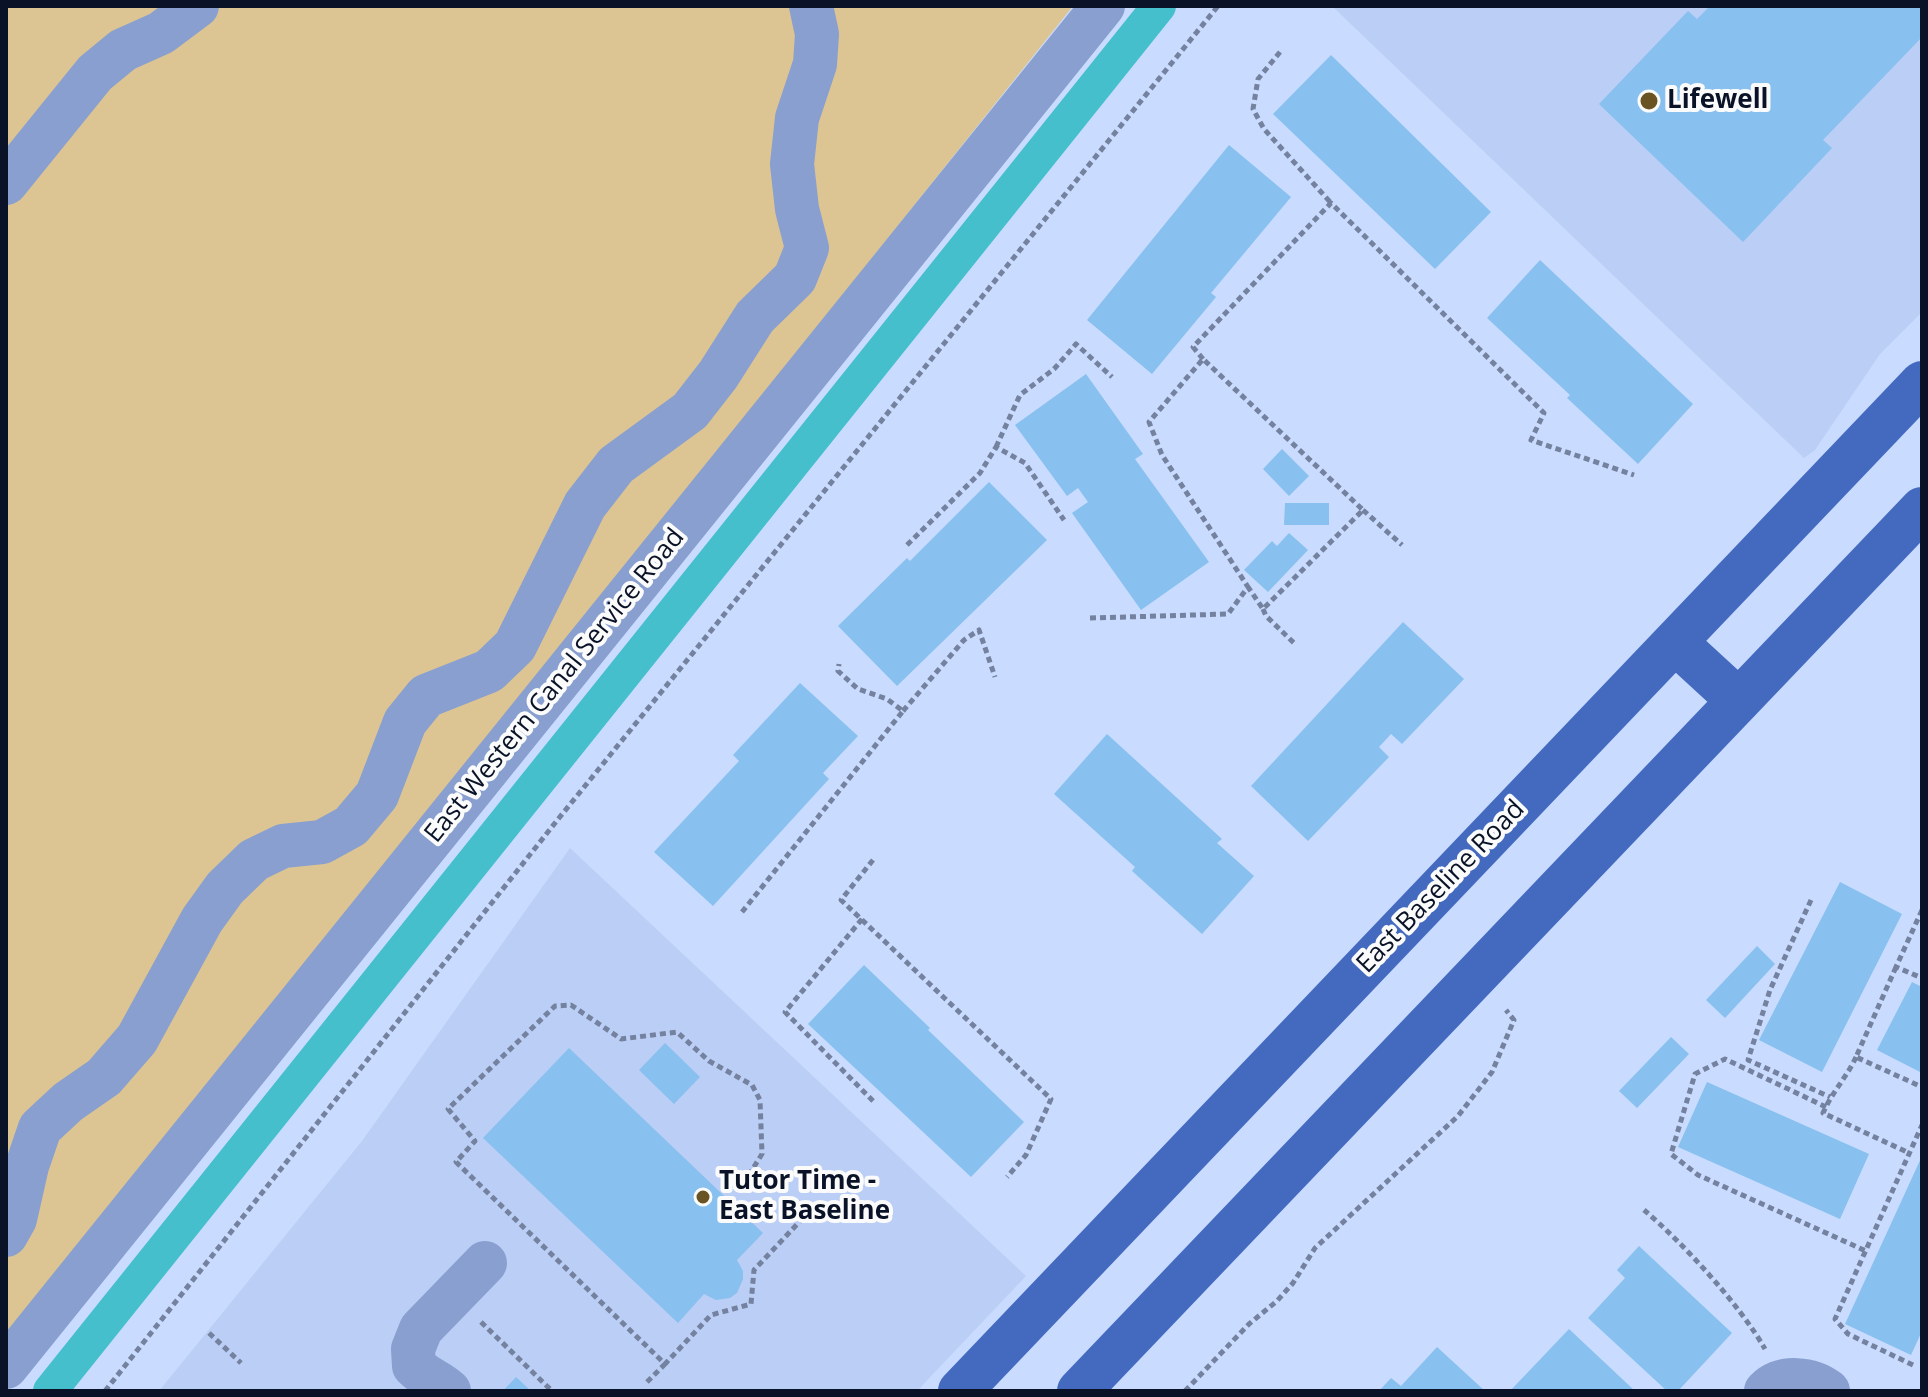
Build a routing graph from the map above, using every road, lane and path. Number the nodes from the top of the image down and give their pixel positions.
1 (197, 6) edge
2 (811, 6) edge
3 (1103, 6) edge
4 (1218, 6) edge
5 (1280, 52) dead end
6 (6, 183) edge
7 (1331, 203) junction
8 (1203, 359) junction
9 (1112, 377) dead end
10 (1922, 383) edge
11 (996, 447) junction
12 (1634, 475) dead end
13 (1922, 509) edge
14 (1363, 510) junction
15 (1064, 520) dead end
16 (907, 545) dead end
17 (1402, 545) dead end
18 (1248, 587) junction
19 (1263, 609) junction
20 (1090, 618) dead end
21 (1676, 643) junction
22 (1295, 644) dead end
23 (839, 664) dead end
24 (995, 677) dead end
25 (1738, 700) junction
26 (903, 711) junction
27 (873, 860) dead end
28 (1811, 900) dead end
29 (1922, 910) edge
30 (742, 912) dead end
31 (862, 919) junction
32 (1896, 967) junction
33 (1922, 978) edge
34 (1506, 1010) dead end
35 (1856, 1057) junction
36 (1922, 1087) edge
37 (1830, 1097) junction
38 (875, 1103) dead end
39 (1826, 1107) junction
40 (1922, 1125) edge
41 (1909, 1153) junction
42 (1007, 1177) dead end
43 (732, 1186) dead end
44 (1644, 1210) dead end
45 (837, 1220) dead end
46 (6, 1235) edge
47 (1866, 1251) junction
48 (485, 1263) dead end
49 (472, 1313) dead end
50 (209, 1333) dead end
51 (1763, 1345) dead end
52 (241, 1363) dead end
53 (665, 1364) junction
54 (1913, 1365) dead end
55 (6, 1367) edge
56 (647, 1382) dead end
57 (105, 1391) edge
58 (449, 1391) edge
59 (552, 1391) edge
60 (960, 1391) edge
61 (1079, 1391) edge
62 (1185, 1391) edge

1 - 6 lane
2 - 46 lane
3 - 55 lane, East Western Canal Service Road
4 - 57 path
5 - 7 path
7 - 8 path
7 - 12 path
8 - 14 path
8 - 18 path
9 - 11 path
10 - 21 main road, East Baseline Road
11 - 15 path
11 - 16 path
13 - 25 main road
14 - 17 path
14 - 19 path
18 - 19 path
18 - 20 path
19 - 22 path
21 - 25 main road
21 - 60 main road, East Baseline Road
23 - 26 path
24 - 26 path
25 - 61 main road
26 - 30 path
27 - 31 path
28 - 37 path
29 - 32 path
31 - 38 path
31 - 42 path
32 - 33 path
32 - 35 path
34 - 62 path
35 - 36 path
35 - 37 path
37 - 39 path
39 - 41 path
39 - 47 path
40 - 41 path
41 - 47 path
43 - 53 path
44 - 51 path
45 - 53 path
47 - 54 path
48 - 58 lane
49 - 59 path
50 - 52 path
53 - 56 path

